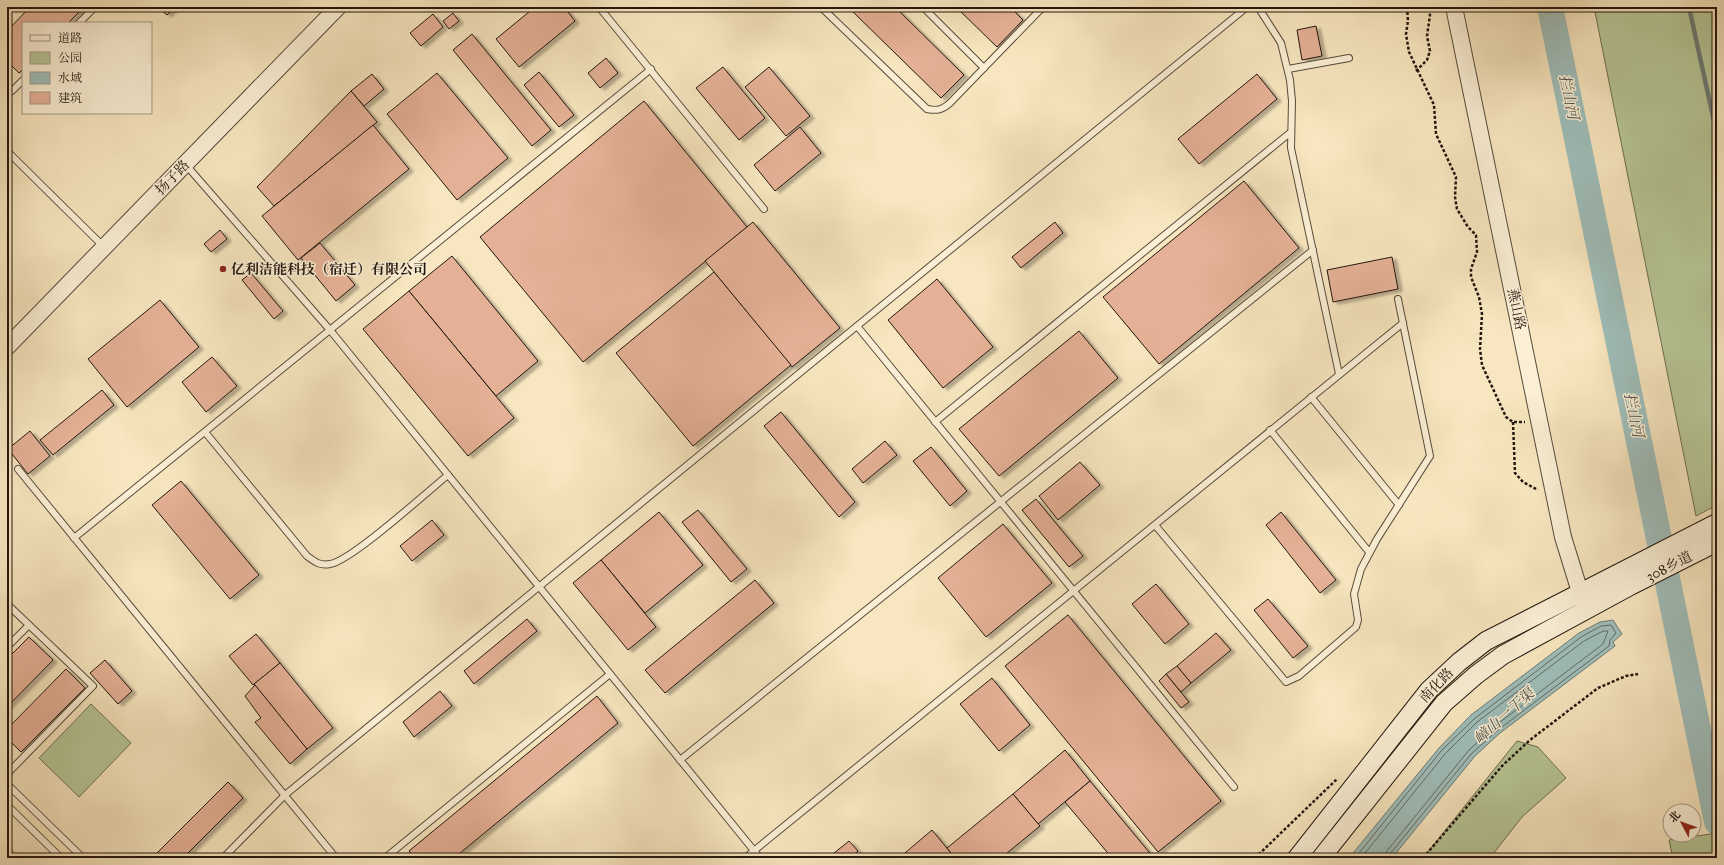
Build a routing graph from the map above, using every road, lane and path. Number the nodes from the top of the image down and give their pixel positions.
1 (95, 7) edge
2 (338, 7) edge
3 (600, 7) edge
4 (821, 7) edge
5 (923, 7) edge
6 (1247, 7) edge
7 (1258, 7) edge
8 (1407, 7) edge
9 (1428, 7) edge
10 (1454, 7) edge
11 (1040, 8) edge
12 (80, 22) edge
13 (1349, 58) dead end
14 (984, 68) junction
15 (651, 69) junction
16 (1288, 69) junction
17 (1416, 71) junction
18 (22, 81) edge
19 (12, 91) dead end
20 (1291, 132) junction
21 (7, 151) edge
22 (185, 164) junction
23 (764, 209) dead end
24 (104, 247) junction
25 (1313, 250) junction
26 (1398, 299) dead end
27 (1403, 323) junction
28 (857, 326) junction
29 (330, 330) junction
30 (7, 347) edge
31 (1339, 374) junction
32 (1311, 397) junction
33 (935, 422) junction
34 (1513, 422) junction
35 (1540, 423) junction
36 (1270, 430) junction
37 (205, 432) junction
38 (18, 470) dead end
39 (448, 475) junction
40 (1555, 497) junction
41 (1000, 502) junction
42 (1399, 505) junction
43 (1155, 525) junction
44 (1711, 535) edge
45 (74, 538) junction
46 (1369, 552) junction
47 (1628, 577) junction
48 (539, 587) junction
49 (1073, 591) junction
50 (1580, 592) junction
51 (7, 604) edge
52 (1586, 610) junction
53 (29, 625) junction
54 (7, 647) edge
55 (610, 674) junction
56 (1638, 674) dead end
57 (680, 760) junction
58 (7, 774) edge
59 (1339, 776) dead end
60 (7, 784) edge
61 (1234, 787) dead end
62 (285, 795) junction
63 (7, 805) edge
64 (754, 851) junction
65 (61, 858) edge
66 (83, 858) edge
67 (223, 858) edge
68 (336, 858) edge
69 (385, 858) edge
70 (746, 858) edge
71 (760, 858) edge
72 (1255, 858) edge
73 (1297, 858) edge
74 (1321, 858) edge
75 (1423, 858) edge

1 - 12 lane
2 - 22 street, 扬子路
3 - 15 lane
4 - 14 lane
5 - 14 lane
6 - 28 lane
7 - 16 lane
8 - 17 path
9 - 17 path
10 - 35 street, 燕山路
11 - 14 lane
13 - 16 lane
15 - 23 lane
15 - 29 lane
16 - 20 lane
17 - 34 path
18 - 19 lane
20 - 25 lane
20 - 33 lane
21 - 24 lane
22 - 24 street, 扬子路
22 - 29 lane
24 - 30 street, 扬子路
25 - 31 lane
25 - 41 lane
26 - 27 lane
27 - 31 lane
27 - 42 lane
28 - 33 lane
28 - 48 lane
29 - 37 lane
29 - 39 lane
31 - 32 lane
32 - 36 lane
32 - 42 lane
33 - 41 lane
34 - 35 path
34 - 40 path
35 - 40 street, 燕山路
36 - 43 lane
36 - 46 lane
37 - 39 lane
37 - 45 lane
38 - 45 lane
39 - 48 lane
40 - 50 street, 燕山路
41 - 49 lane
41 - 57 lane
42 - 46 lane
43 - 46 lane
43 - 49 lane
44 - 47 main road, 308乡道
45 - 62 lane
47 - 50 main road, 南化路
47 - 52 main road, 南化路
48 - 55 lane
48 - 62 lane
49 - 61 lane
49 - 64 lane
50 - 52 street, 燕山路
50 - 73 main road, 南化路
51 - 53 lane
52 - 74 main road, 南化路
53 - 54 lane
53 - 58 lane
55 - 57 lane
55 - 69 lane
56 - 75 path
57 - 64 lane
59 - 72 path
60 - 66 lane
62 - 67 lane
62 - 68 lane
63 - 65 lane
64 - 70 lane
64 - 71 lane

